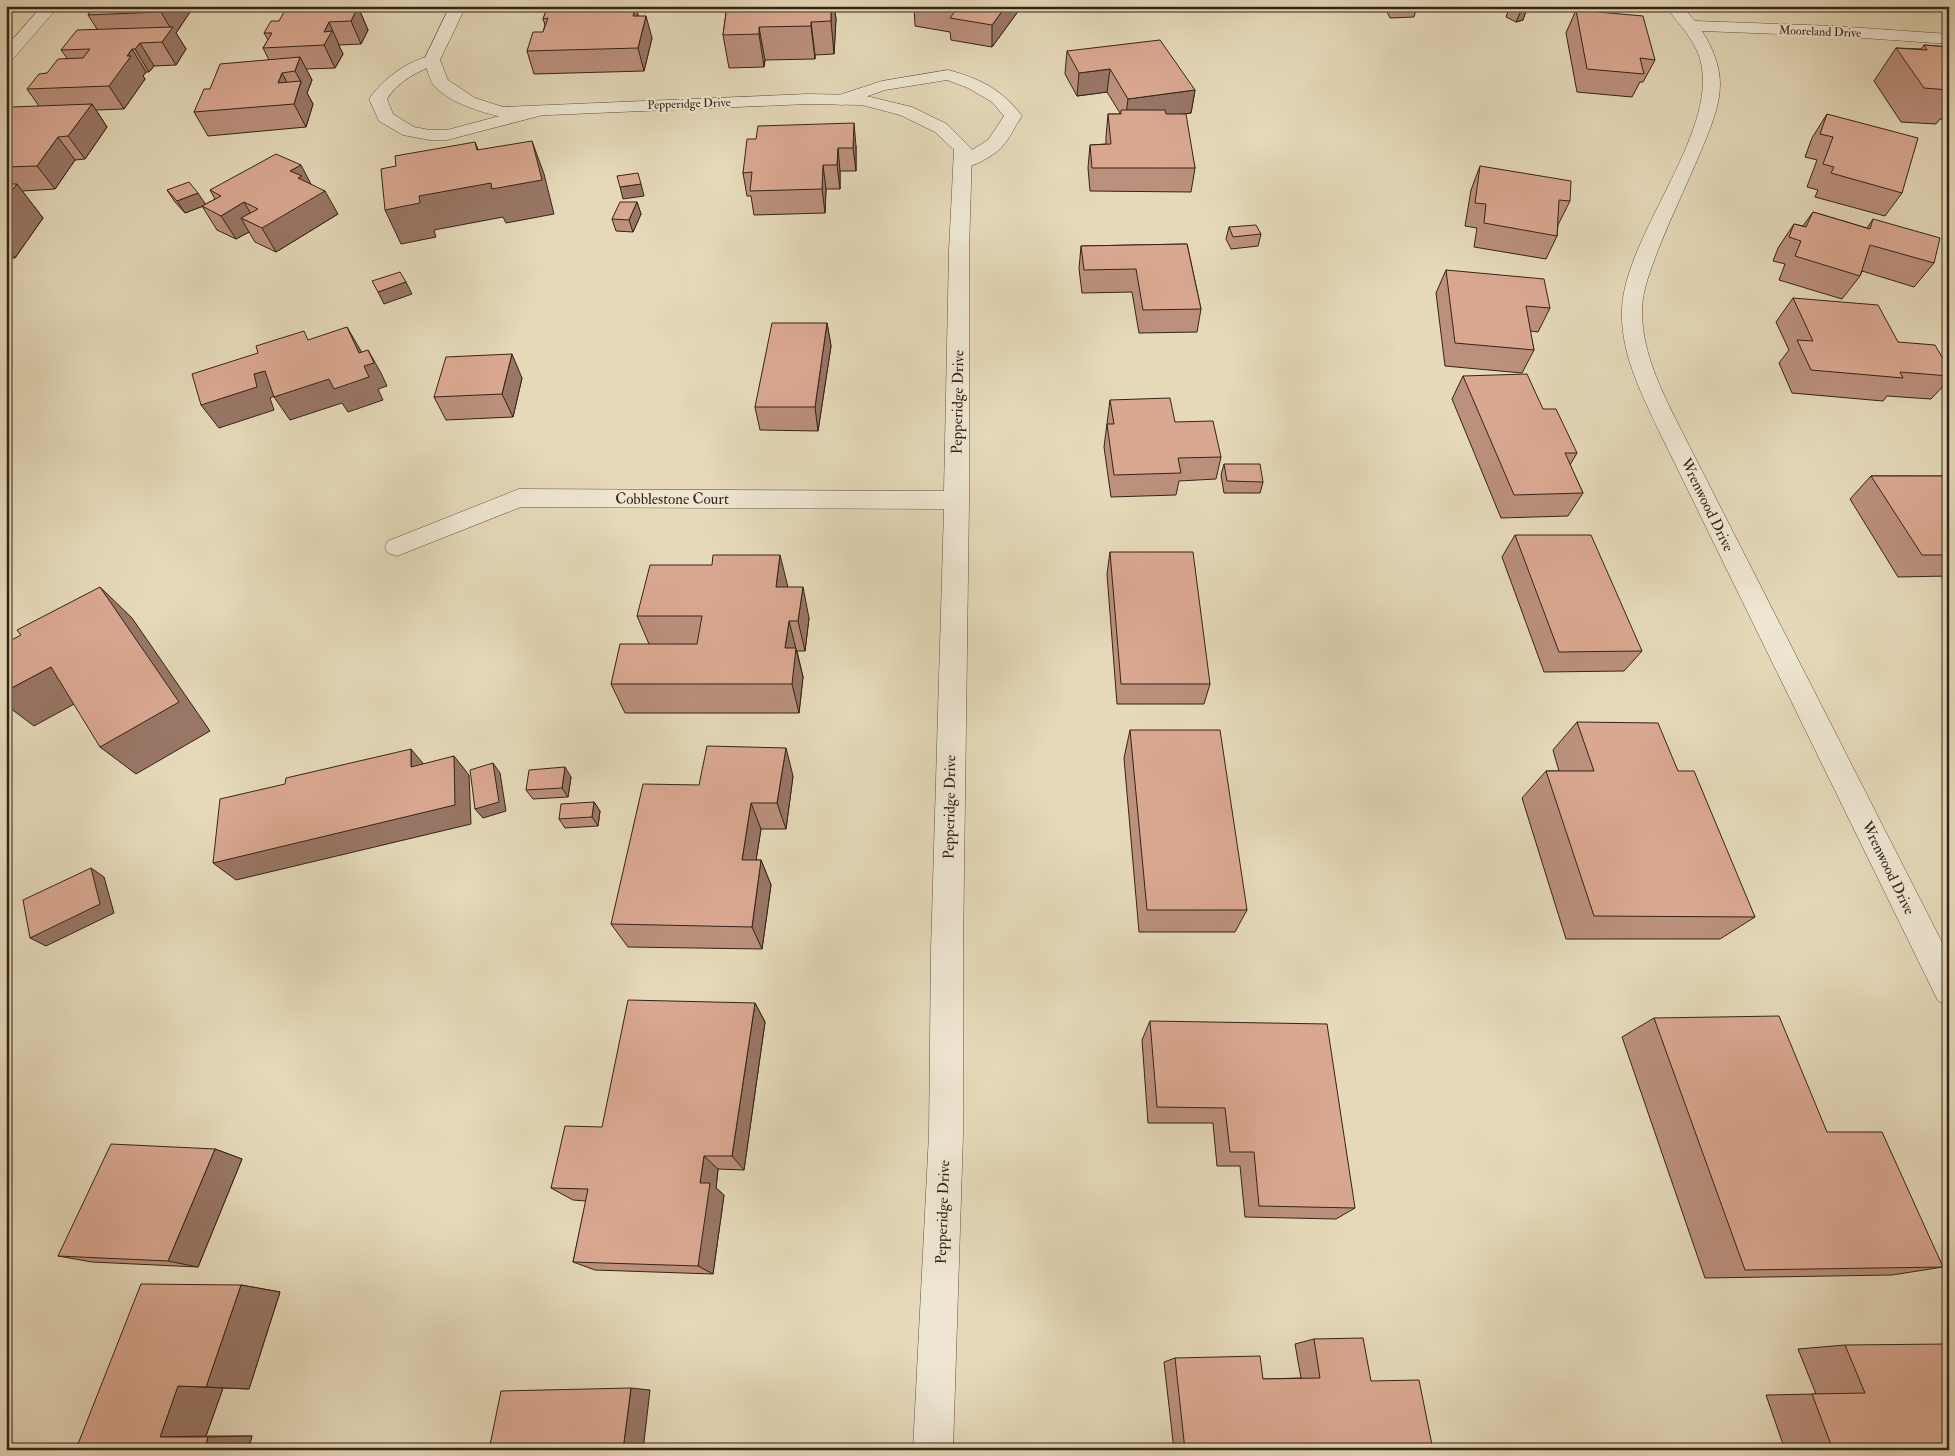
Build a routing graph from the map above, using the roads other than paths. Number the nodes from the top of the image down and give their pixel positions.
1 (51, 6) edge
2 (458, 6) edge
3 (1673, 6) edge
4 (1691, 26) junction
5 (1949, 39) edge
6 (6, 57) edge
7 (432, 60) junction
8 (842, 100) junction
9 (536, 111) junction
10 (962, 164) junction
11 (957, 500) junction
12 (397, 547) dead end
13 (1949, 990) edge
14 (933, 1450) edge

1 - 6 street
2 - 7 street
3 - 4 street, Wrenwood Drive
4 - 5 street, Mooreland Drive
4 - 13 street, Wrenwood Drive
7 - 9 street, Pepperidge Drive
7 - 9 street, Pepperidge Drive
8 - 9 street, Pepperidge Drive
8 - 10 street, Pepperidge Drive
8 - 10 street, Pepperidge Drive
10 - 11 street, Pepperidge Drive
11 - 12 street, Cobblestone Court
11 - 14 street, Pepperidge Drive

